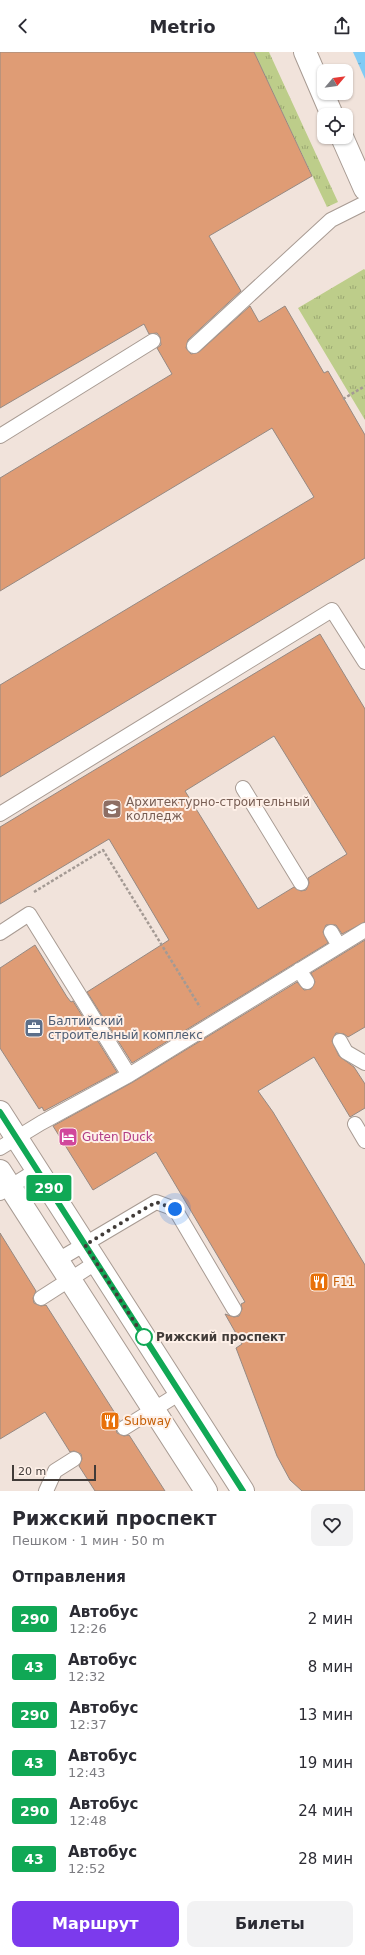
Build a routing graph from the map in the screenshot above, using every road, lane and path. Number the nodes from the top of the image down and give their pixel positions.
1 (305, 52) edge
2 (329, 108) edge
3 (345, 144) edge
4 (365, 189) edge
5 (365, 203) edge
6 (153, 341) dead end
7 (194, 346) dead end
8 (365, 386) edge
9 (344, 399) dead end
10 (0, 436) edge
11 (365, 662) edge
12 (242, 788) dead end
13 (0, 814) edge
14 (301, 883) dead end
15 (29, 914) junction
16 (365, 930) edge
17 (331, 932) dead end
18 (0, 933) edge
19 (338, 946) junction
20 (210, 1024) junction
21 (340, 1041) dead end
22 (365, 1063) edge
23 (129, 1074) junction
24 (0, 1112) edge
25 (355, 1124) dead end
26 (365, 1141) edge
27 (8, 1143) edge
28 (37, 1170) junction
29 (3, 1183) edge
30 (91, 1253) junction
31 (58, 1260) junction
32 (70, 1279) junction
33 (41, 1298) dead end
34 (234, 1309) dead end
35 (180, 1393) junction
36 (154, 1410) junction
37 (124, 1428) dead end
38 (74, 1459) dead end
39 (46, 1491) edge
40 (206, 1491) edge
41 (243, 1491) edge

1 - 2 main road
3 - 4 main road
5 - 7 lane
6 - 10 lane
8 - 9 path
11 - 13 lane
12 - 14 lane
15 - 18 lane
15 - 20 path
15 - 23 lane
16 - 19 lane
17 - 19 lane
19 - 20 lane
20 - 23 lane
21 - 22 lane
23 - 27 lane
24 - 27 main road
25 - 26 lane
27 - 28 main road
28 - 29 lane
28 - 30 main road
29 - 31 main road
30 - 31 lane
30 - 32 lane
30 - 34 lane
30 - 35 main road
31 - 32 main road
32 - 33 lane
32 - 36 main road
35 - 36 lane
35 - 41 main road
36 - 37 lane
36 - 40 main road
38 - 39 lane

